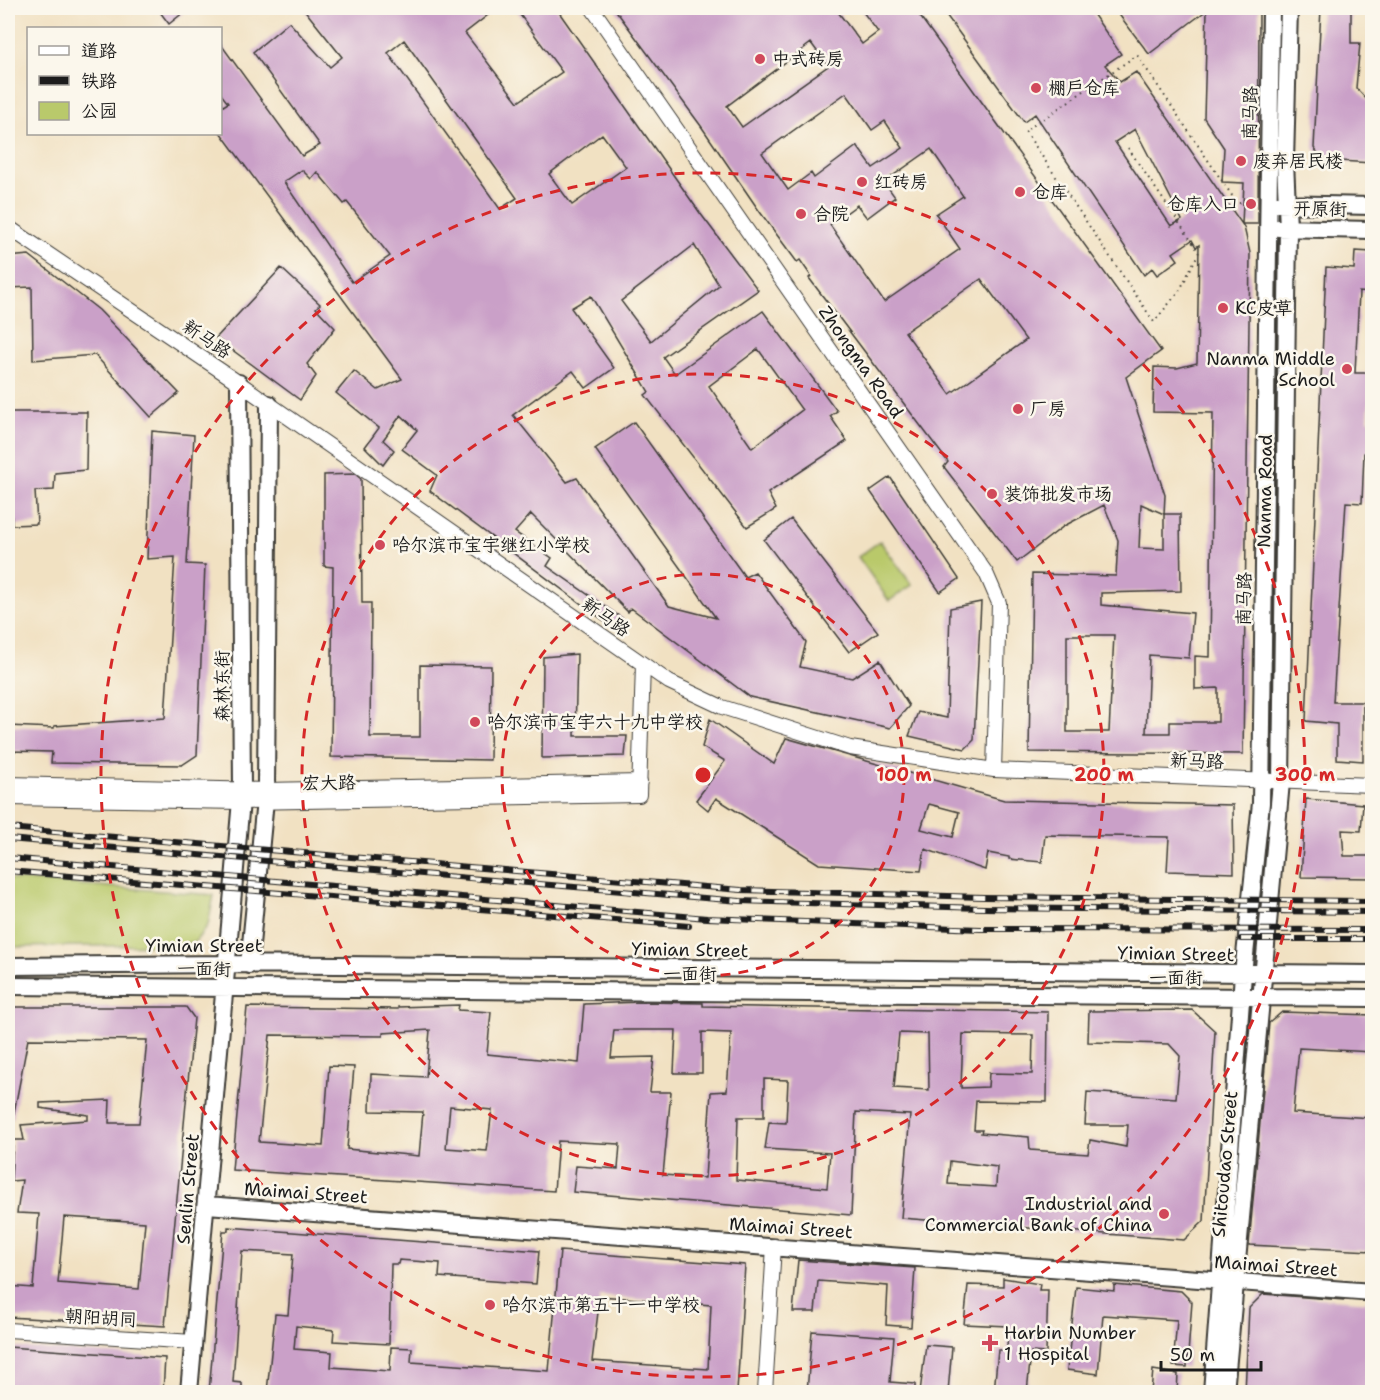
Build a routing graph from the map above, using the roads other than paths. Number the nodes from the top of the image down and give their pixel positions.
1 (592, 8) edge
2 (1271, 8) edge
3 (1289, 8) edge
4 (1268, 203) junction
5 (1288, 205) junction
6 (1372, 206) edge
7 (8, 227) edge
8 (1268, 228) junction
9 (1288, 228) junction
10 (1372, 230) edge
11 (239, 383) junction
12 (268, 404) junction
13 (643, 664) junction
14 (994, 770) junction
15 (1262, 782) junction
16 (1281, 782) junction
17 (8, 784) edge
18 (1372, 784) edge
19 (242, 796) junction
20 (265, 796) junction
21 (8, 798) edge
22 (226, 964) junction
23 (249, 965) junction
24 (8, 966) edge
25 (1243, 974) junction
26 (1372, 974) edge
27 (1263, 975) junction
28 (8, 986) edge
29 (226, 989) junction
30 (1242, 998) junction
31 (1260, 998) junction
32 (1372, 998) edge
33 (207, 1205) junction
34 (774, 1246) junction
35 (1227, 1283) junction
36 (1372, 1292) edge
37 (8, 1330) edge
38 (193, 1342) junction
39 (189, 1392) edge
40 (765, 1392) edge
41 (1212, 1392) edge
42 (1225, 1392) edge

1 - 14 street, Zhongma Road
2 - 4 main road, 南马路
3 - 5 main road, Nanma Road
4 - 5 main road, 开原街
4 - 8 main road, 南马路
5 - 6 main road, 开原街
5 - 9 main road, Nanma Road
7 - 11 street, 新马路
8 - 9 main road, 开原街
8 - 15 main road, 南马路
9 - 10 main road, 开原街
9 - 16 main road, Nanma Road
11 - 12 street, 新马路
11 - 19 main road, 森林东街
12 - 13 street, 新马路
12 - 20 main road
13 - 14 street, 新马路
13 - 20 street, 宏大路
14 - 15 street, 新马路
15 - 16 street, 新马路
15 - 25 main road, 南马路
16 - 18 street, 新马路
16 - 27 main road, Nanma Road
17 - 19 street, 宏大路
19 - 20 street, 宏大路
19 - 21 street, 宏大路
19 - 22 main road, 森林东街
20 - 23 main road
22 - 23 main road, Yimian Street
22 - 24 main road, Yimian Street
22 - 29 main road, 森林东街
23 - 25 main road, Yimian Street
25 - 27 main road, Yimian Street
25 - 30 main road, 南马路
26 - 27 main road, Yimian Street
27 - 31 main road, Shitoudao Street
28 - 29 main road, 一面街
29 - 30 main road, 一面街
29 - 33 main road, Senlin Street
30 - 31 main road, 一面街
30 - 35 main road, 南马路
31 - 32 main road, 一面街
31 - 35 main road, Shitoudao Street
33 - 34 main road, Maimai Street
33 - 38 main road, Senlin Street
34 - 35 main road, Maimai Street
34 - 40 street
35 - 36 main road, Maimai Street
35 - 41 main road
35 - 42 main road, Shitoudao Street
37 - 38 street, 朝阳胡同
38 - 39 main road, Senlin Street

